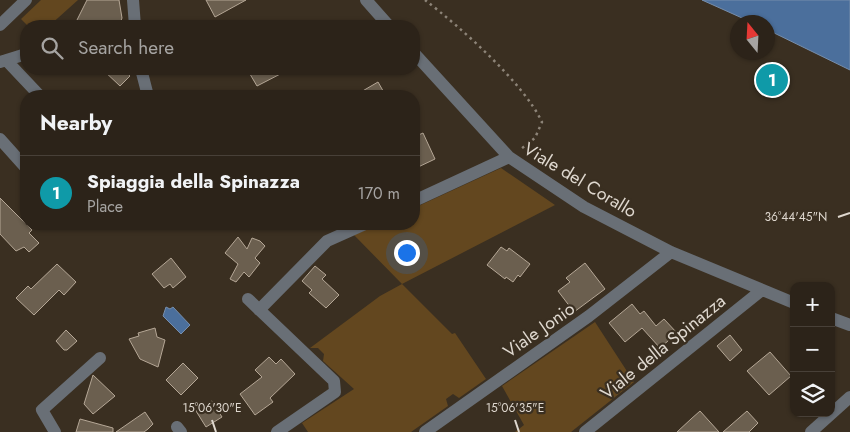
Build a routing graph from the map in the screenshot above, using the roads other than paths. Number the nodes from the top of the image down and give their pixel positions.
1 (26, 0) edge
2 (133, 0) edge
3 (366, 0) edge
4 (135, 20) edge
5 (384, 20) edge
6 (0, 25) edge
7 (20, 56) edge
8 (420, 60) edge
9 (3, 61) edge
10 (143, 75) edge
11 (34, 90) edge
12 (146, 90) edge
13 (0, 139) edge
14 (509, 158) junction
15 (20, 161) edge
16 (420, 199) edge
17 (352, 230) edge
18 (671, 252) junction
19 (762, 290) junction
20 (248, 299) dead end
21 (790, 301) edge
22 (259, 310) junction
23 (835, 319) edge
24 (850, 325) edge
25 (100, 358) dead end
26 (850, 397) edge
27 (55, 432) edge
28 (277, 432) edge
29 (425, 432) edge
30 (585, 432) edge
31 (811, 432) edge

1 - 6 street
2 - 4 street
3 - 5 street
7 - 9 street
8 - 14 street, Viale del Corallo
9 - 11 street
10 - 12 street
13 - 15 street
14 - 16 street
14 - 18 street, Viale del Corallo
17 - 22 street
18 - 19 street, Viale del Corallo
18 - 29 street, Viale Jonio
19 - 21 street, Viale del Corallo
19 - 30 street, Viale della Spinazza
20 - 22 street
22 - 28 street
23 - 24 street
25 - 27 street
26 - 31 street

